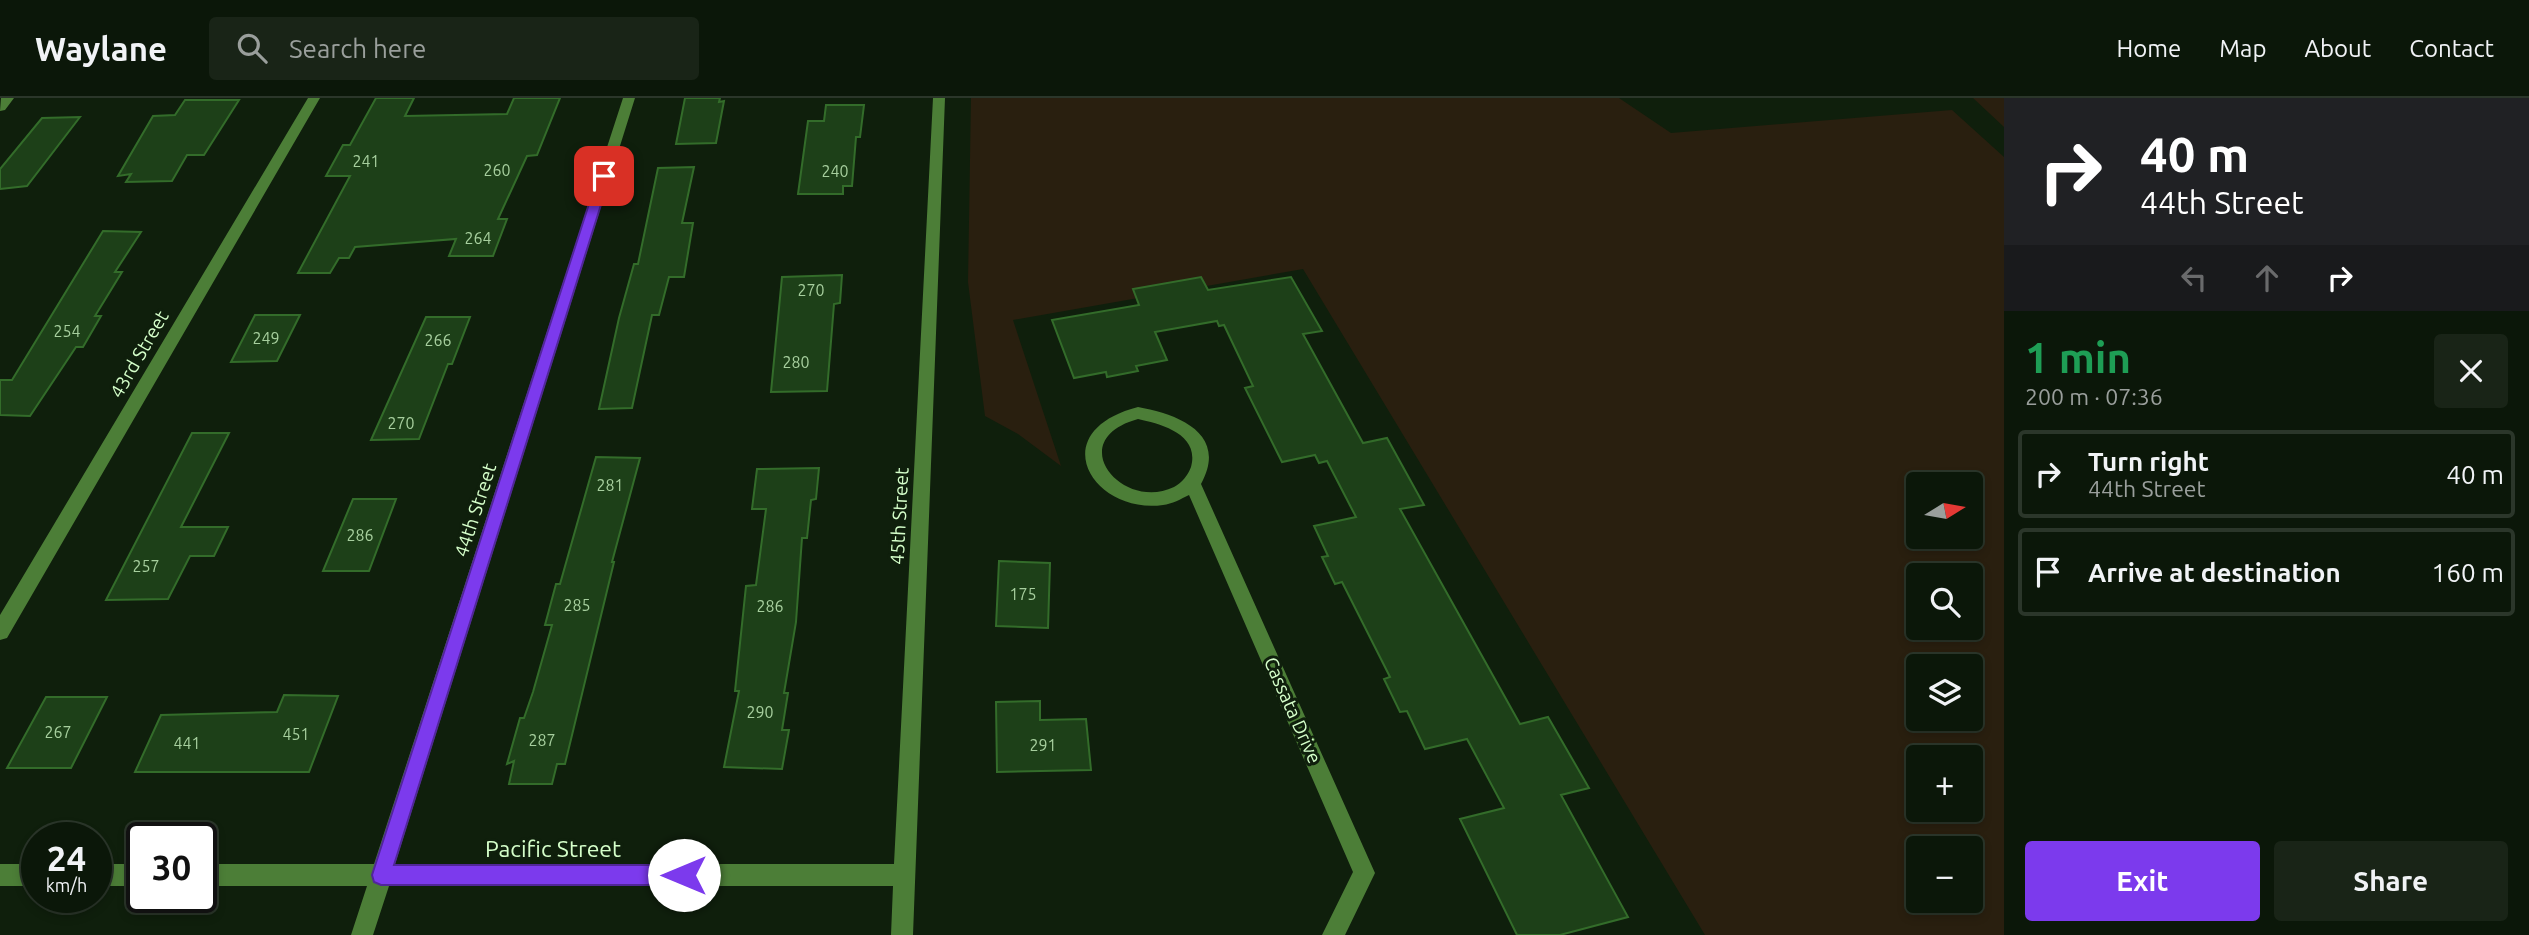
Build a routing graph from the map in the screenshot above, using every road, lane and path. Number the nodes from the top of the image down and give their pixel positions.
1 (8, 98) edge
2 (314, 98) edge
3 (629, 98) edge
4 (939, 98) edge
5 (0, 107) edge
6 (1192, 483) junction
7 (0, 632) edge
8 (0, 875) edge
9 (21, 875) edge
10 (217, 875) edge
11 (381, 875) junction
12 (905, 875) junction
13 (362, 935) edge
14 (902, 935) edge
15 (1332, 935) edge

1 - 5 street
2 - 7 street, 43rd Street
3 - 11 street, 44th Street
4 - 12 street, 45th Street
6 - 6 street
6 - 15 street, Cassata Drive
8 - 9 street
10 - 11 street, Pacific Street
11 - 12 street, Pacific Street
11 - 13 street, 44th Street
12 - 14 street, 45th Street

